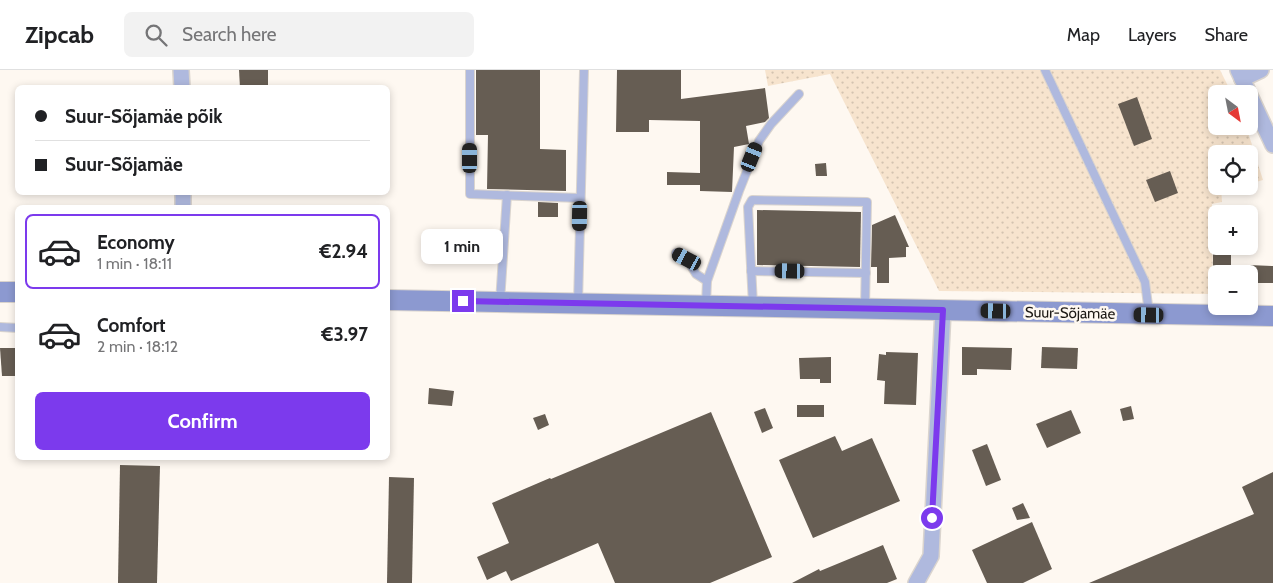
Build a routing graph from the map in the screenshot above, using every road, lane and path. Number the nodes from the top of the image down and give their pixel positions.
1 (181, 70) edge
2 (470, 70) edge
3 (584, 70) edge
4 (1044, 70) edge
5 (1261, 70) edge
6 (1240, 74) edge
7 (182, 85) edge
8 (799, 94) dead end
9 (1273, 145) edge
10 (507, 195) junction
11 (580, 198) junction
12 (676, 253) dead end
13 (751, 271) junction
14 (866, 273) junction
15 (707, 281) junction
16 (0, 292) edge
17 (15, 292) edge
18 (390, 300) edge
19 (500, 302) junction
20 (578, 303) junction
21 (706, 306) junction
22 (753, 306) junction
23 (865, 309) junction
24 (943, 310) junction
25 (1149, 315) junction
26 (1273, 316) edge
27 (0, 327) edge
28 (15, 328) edge
29 (916, 583) edge

1 - 7 street
2 - 10 lane
3 - 11 lane
4 - 25 lane
5 - 6 street
6 - 9 street
8 - 15 lane
10 - 11 lane
10 - 19 lane
11 - 20 lane
12 - 15 lane
13 - 14 lane
13 - 14 lane
13 - 22 lane
14 - 23 lane
15 - 21 lane
16 - 17 main road
18 - 19 main road, Suur-Sõjamäe
19 - 20 main road, Suur-Sõjamäe
20 - 21 main road, Suur-Sõjamäe
21 - 22 main road, Suur-Sõjamäe
22 - 23 main road, Suur-Sõjamäe
23 - 24 main road, Suur-Sõjamäe
24 - 25 main road, Suur-Sõjamäe
24 - 29 street
25 - 26 main road, Suur-Sõjamäe
27 - 28 lane

